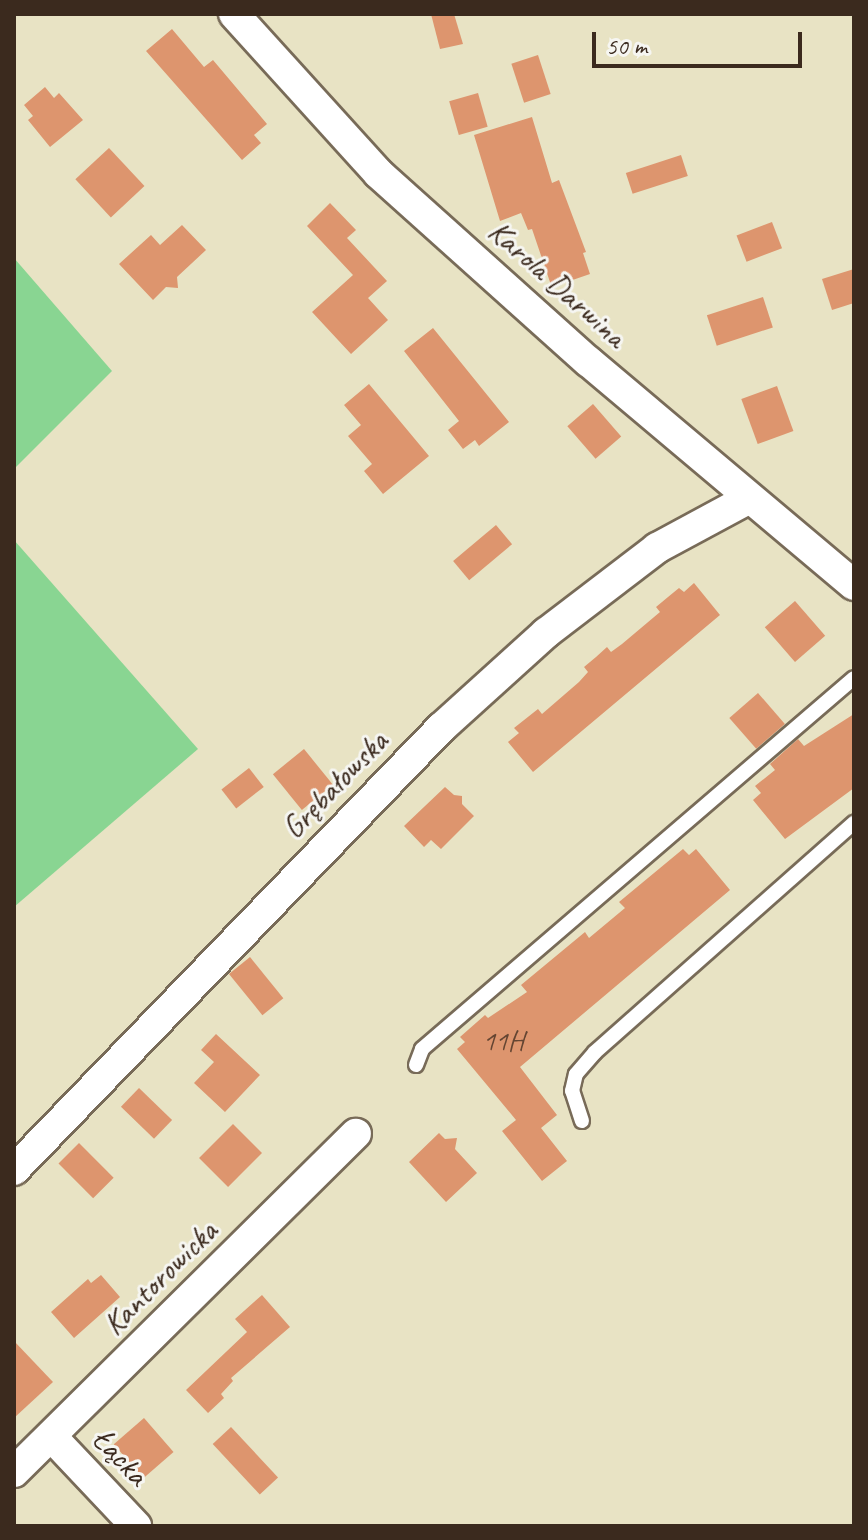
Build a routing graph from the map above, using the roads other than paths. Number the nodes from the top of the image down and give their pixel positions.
1 (234, 14) edge
2 (748, 499) junction
3 (854, 585) edge
4 (854, 678) edge
5 (854, 823) edge
6 (416, 1065) dead end
7 (582, 1121) dead end
8 (356, 1134) dead end
9 (14, 1170) edge
10 (51, 1436) junction
11 (14, 1472) edge
12 (136, 1526) edge

1 - 2 street, Karola Darwina
2 - 3 street, Karola Darwina
2 - 9 street, Grębałowska
4 - 6 lane
5 - 7 lane
8 - 10 street, Kantorowicka
10 - 11 street, Kantorowicka
10 - 12 street, Łącka

